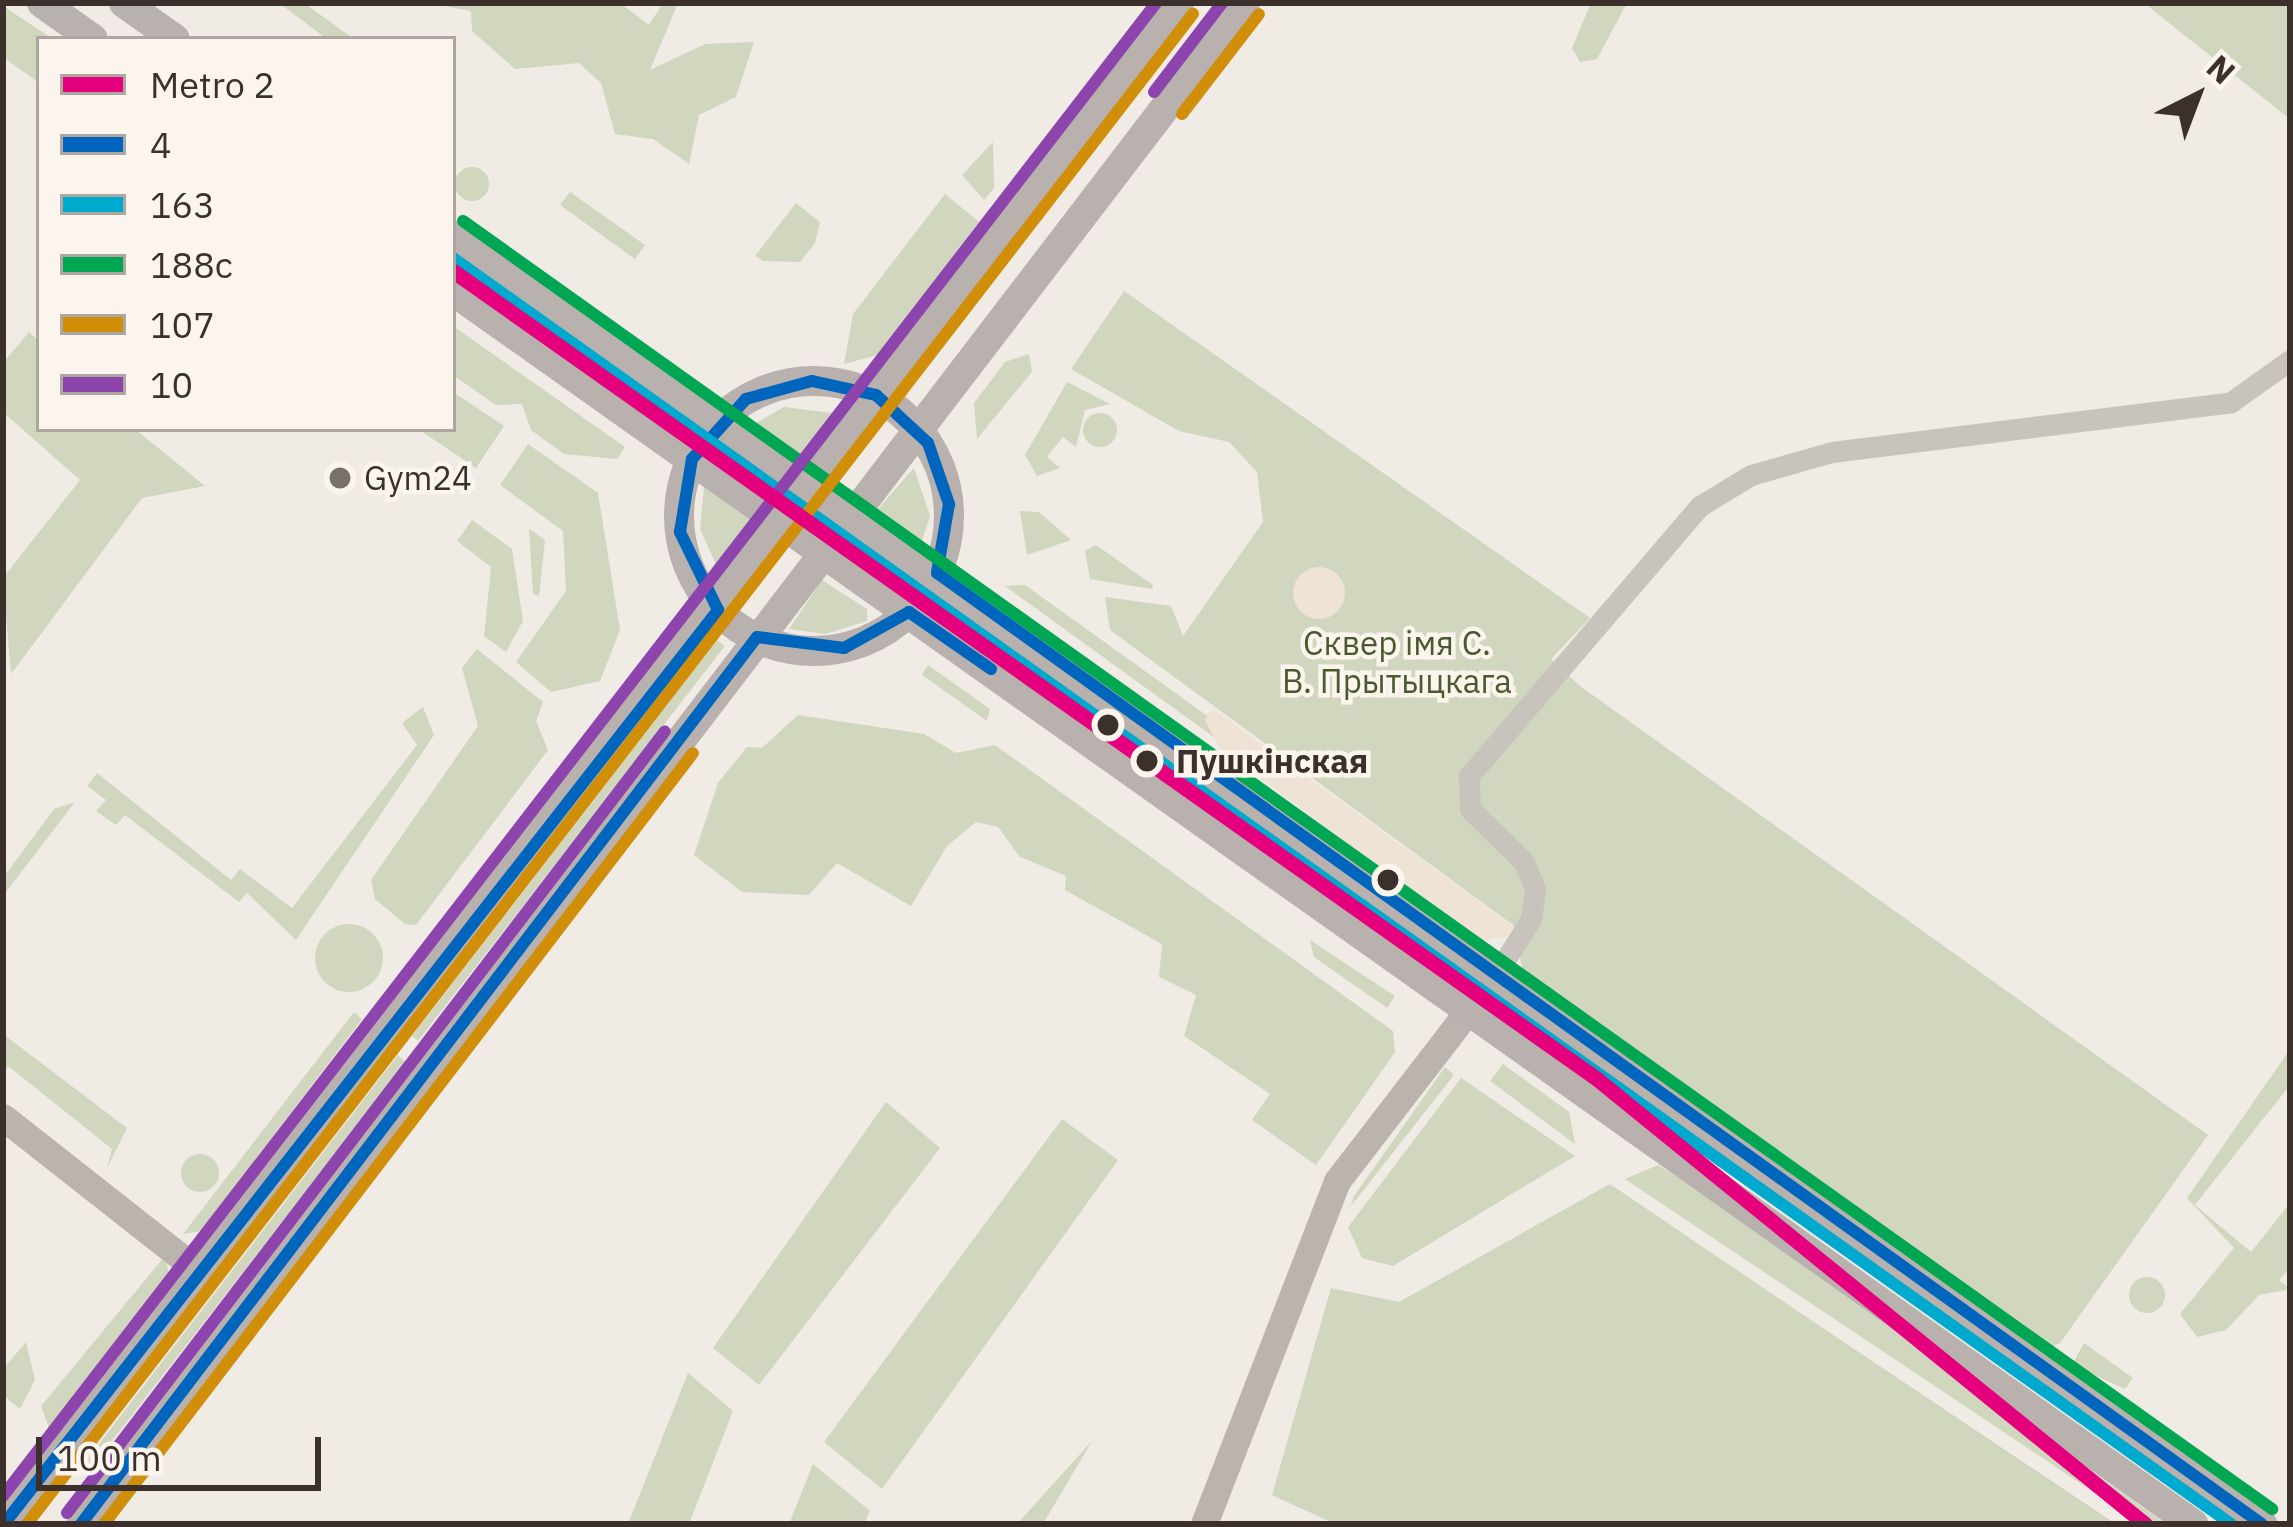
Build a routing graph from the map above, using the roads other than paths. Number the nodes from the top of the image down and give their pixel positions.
1 (42, 3) edge
2 (124, 3) edge
3 (1179, 3) edge
4 (1244, 3) edge
5 (89, 36) edge
6 (171, 36) edge
7 (456, 238) edge
8 (456, 293) edge
9 (2290, 361) edge
10 (876, 395) junction
11 (718, 422) junction
12 (918, 430) junction
13 (692, 458) junction
14 (809, 486) junction
15 (849, 513) junction
16 (784, 523) junction
17 (822, 549) junction
18 (937, 573) junction
19 (718, 610) junction
20 (909, 612) junction
21 (757, 638) junction
22 (1495, 976) junction
23 (1468, 1012) junction
24 (3, 1117) edge
25 (201, 1273) junction
26 (4, 1524) edge
27 (81, 1524) edge
28 (1204, 1524) edge
29 (2194, 1524) edge
30 (2262, 1524) edge

1 - 5 main road
2 - 6 main road
3 - 10 main road
4 - 12 main road
7 - 11 main road
8 - 13 main road
9 - 22 street
10 - 11 main road
10 - 12 main road
10 - 14 main road
11 - 13 main road
11 - 14 main road
12 - 15 main road
12 - 18 main road
13 - 16 main road
13 - 19 main road
14 - 15 main road
14 - 16 main road
15 - 17 main road
15 - 18 main road
16 - 17 main road
16 - 19 main road
17 - 20 main road
17 - 21 main road
18 - 20 main road
18 - 22 main road
19 - 21 main road
19 - 25 main road
20 - 21 main road
20 - 23 main road
21 - 27 main road
22 - 23 street
22 - 30 main road
23 - 28 street
23 - 29 main road
24 - 25 street
25 - 26 main road

